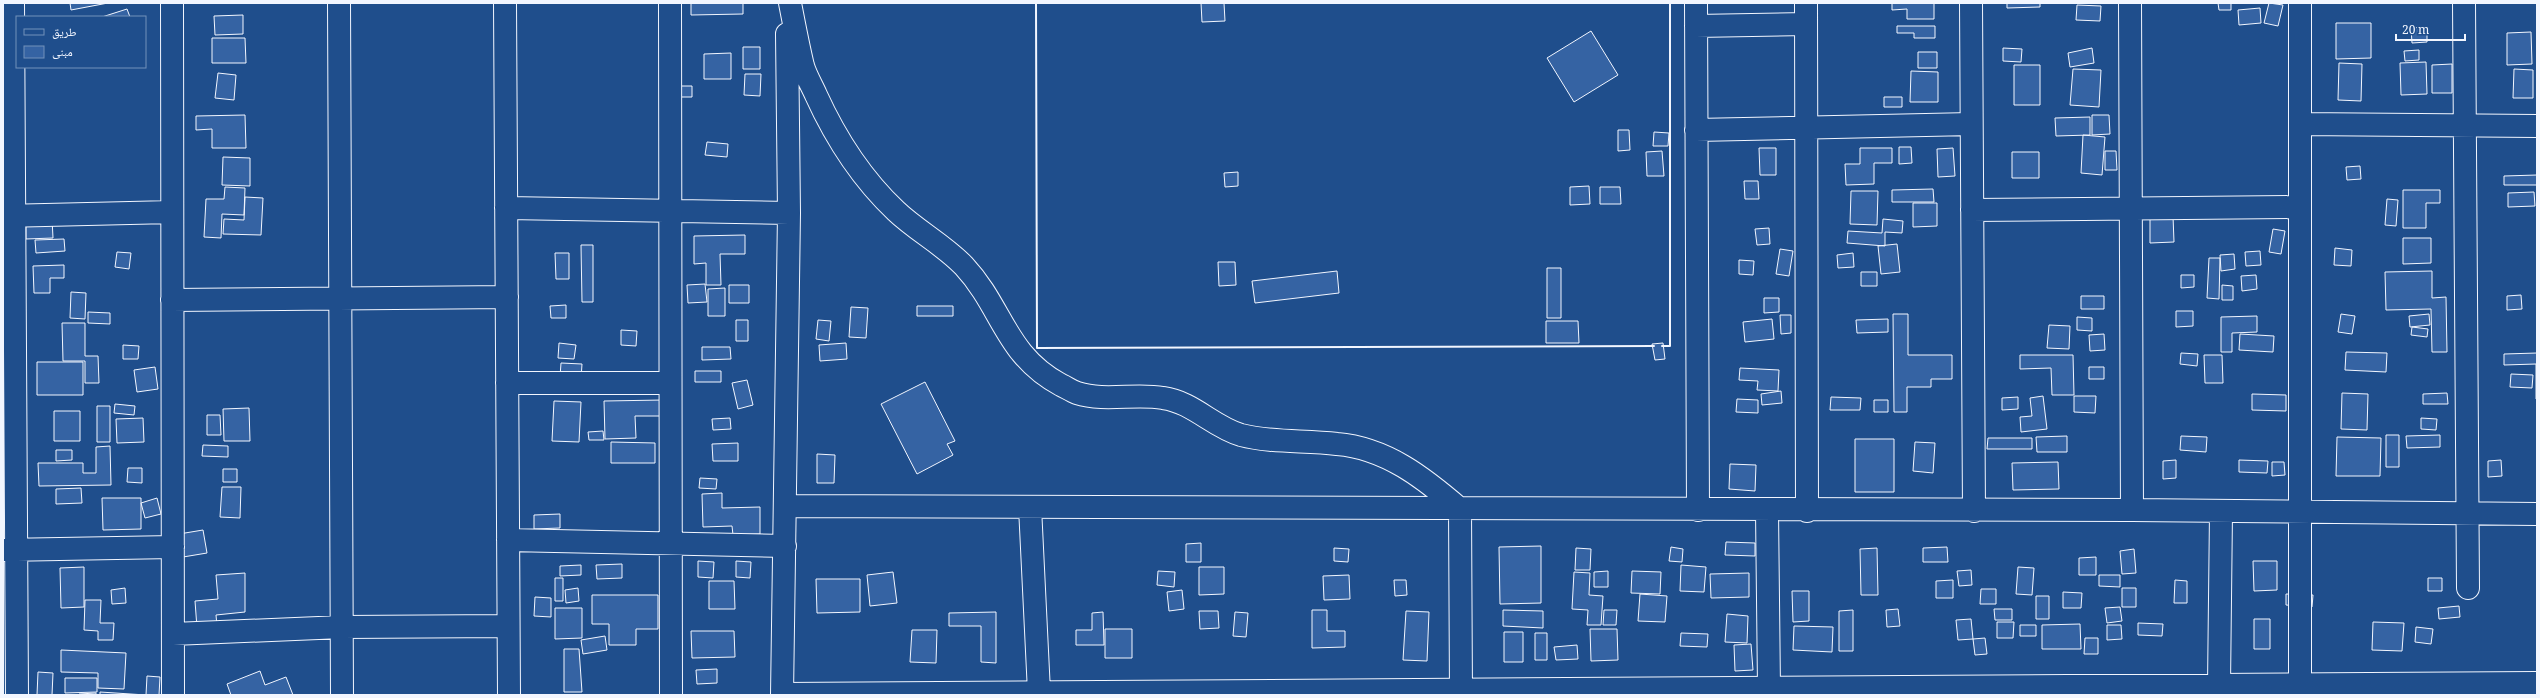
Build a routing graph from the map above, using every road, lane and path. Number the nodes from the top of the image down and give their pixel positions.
1 (13, 3) edge
2 (172, 3) edge
3 (339, 3) edge
4 (505, 3) edge
5 (670, 3) edge
6 (787, 3) edge
7 (790, 3) edge
8 (1696, 3) edge
9 (1971, 3) edge
10 (2130, 3) edge
11 (2300, 3) edge
12 (2464, 3) edge
13 (1806, 14) edge
14 (1696, 26) junction
15 (1971, 124) junction
16 (2300, 124) junction
17 (2466, 125) junction
18 (2537, 126) edge
19 (1806, 128) junction
20 (1696, 130) junction
21 (2300, 207) junction
22 (506, 208) junction
23 (2130, 209) junction
24 (1972, 210) junction
25 (669, 211) junction
26 (172, 212) junction
27 (789, 213) junction
28 (8, 216) edge
29 (506, 297) junction
30 (340, 298) junction
31 (172, 300) junction
32 (507, 383) junction
33 (670, 383) junction
34 (785, 506) junction
35 (1030, 507) junction
36 (1460, 509) junction
37 (1698, 510) junction
38 (2132, 510) junction
39 (1767, 511) junction
40 (1807, 511) junction
41 (1974, 511) junction
42 (2221, 512) junction
43 (2302, 513) junction
44 (2468, 513) junction
45 (2537, 514) edge
46 (508, 540) junction
47 (670, 543) junction
48 (786, 546) junction
49 (173, 547) junction
50 (9, 550) edge
51 (2468, 588) dead end
52 (508, 626) junction
53 (342, 627) junction
54 (173, 634) junction
55 (2537, 683) edge
56 (2220, 685) junction
57 (1769, 688) junction
58 (2137, 690) edge
59 (2300, 690) edge
60 (2468, 690) edge
61 (1807, 691) edge
62 (1968, 691) edge
63 (1038, 692) junction
64 (1461, 692) edge
65 (1644, 692) edge
66 (1121, 693) edge
67 (1286, 693) edge
68 (782, 694) edge
69 (958, 694) edge
70 (17, 695) edge
71 (173, 695) edge
72 (342, 695) edge
73 (509, 695) edge
74 (671, 695) edge

1 - 28 street
2 - 26 street
3 - 30 street
4 - 22 street
5 - 25 street
6 - 27 street
7 - 36 street
8 - 14 street
9 - 15 street
10 - 23 street
11 - 16 street
12 - 17 street
13 - 14 street
13 - 19 street
14 - 20 street
15 - 19 street
15 - 24 street
16 - 17 street
16 - 21 street
17 - 18 street
17 - 44 street
19 - 20 street
19 - 40 street
20 - 37 street
21 - 23 street
21 - 43 street
22 - 25 street
22 - 29 street
23 - 24 street
23 - 38 street
24 - 41 street
25 - 27 street
25 - 33 street
26 - 28 street
26 - 31 street
27 - 34 street
28 - 50 street
29 - 30 street
29 - 32 street
30 - 31 street
30 - 53 street
31 - 49 street
32 - 33 street
32 - 46 street
33 - 47 street
34 - 35 street
34 - 48 street
35 - 36 street
35 - 63 street
36 - 37 street
36 - 64 street
37 - 39 street
38 - 41 street
38 - 42 street
39 - 40 street
39 - 57 street
40 - 41 street
42 - 43 street
42 - 56 street
43 - 44 street
43 - 59 street
44 - 45 street
44 - 51 street
46 - 47 street
46 - 52 street
47 - 48 street
47 - 74 street
48 - 68 street
49 - 50 street
49 - 54 street
50 - 70 street
52 - 53 street
52 - 73 street
53 - 54 street
53 - 72 street
54 - 71 street
55 - 60 street
56 - 58 street
56 - 59 street
57 - 61 street
57 - 65 street
58 - 62 street
59 - 60 street
61 - 62 street
63 - 66 street
63 - 69 street
64 - 65 street
64 - 67 street
66 - 67 street
68 - 69 street

